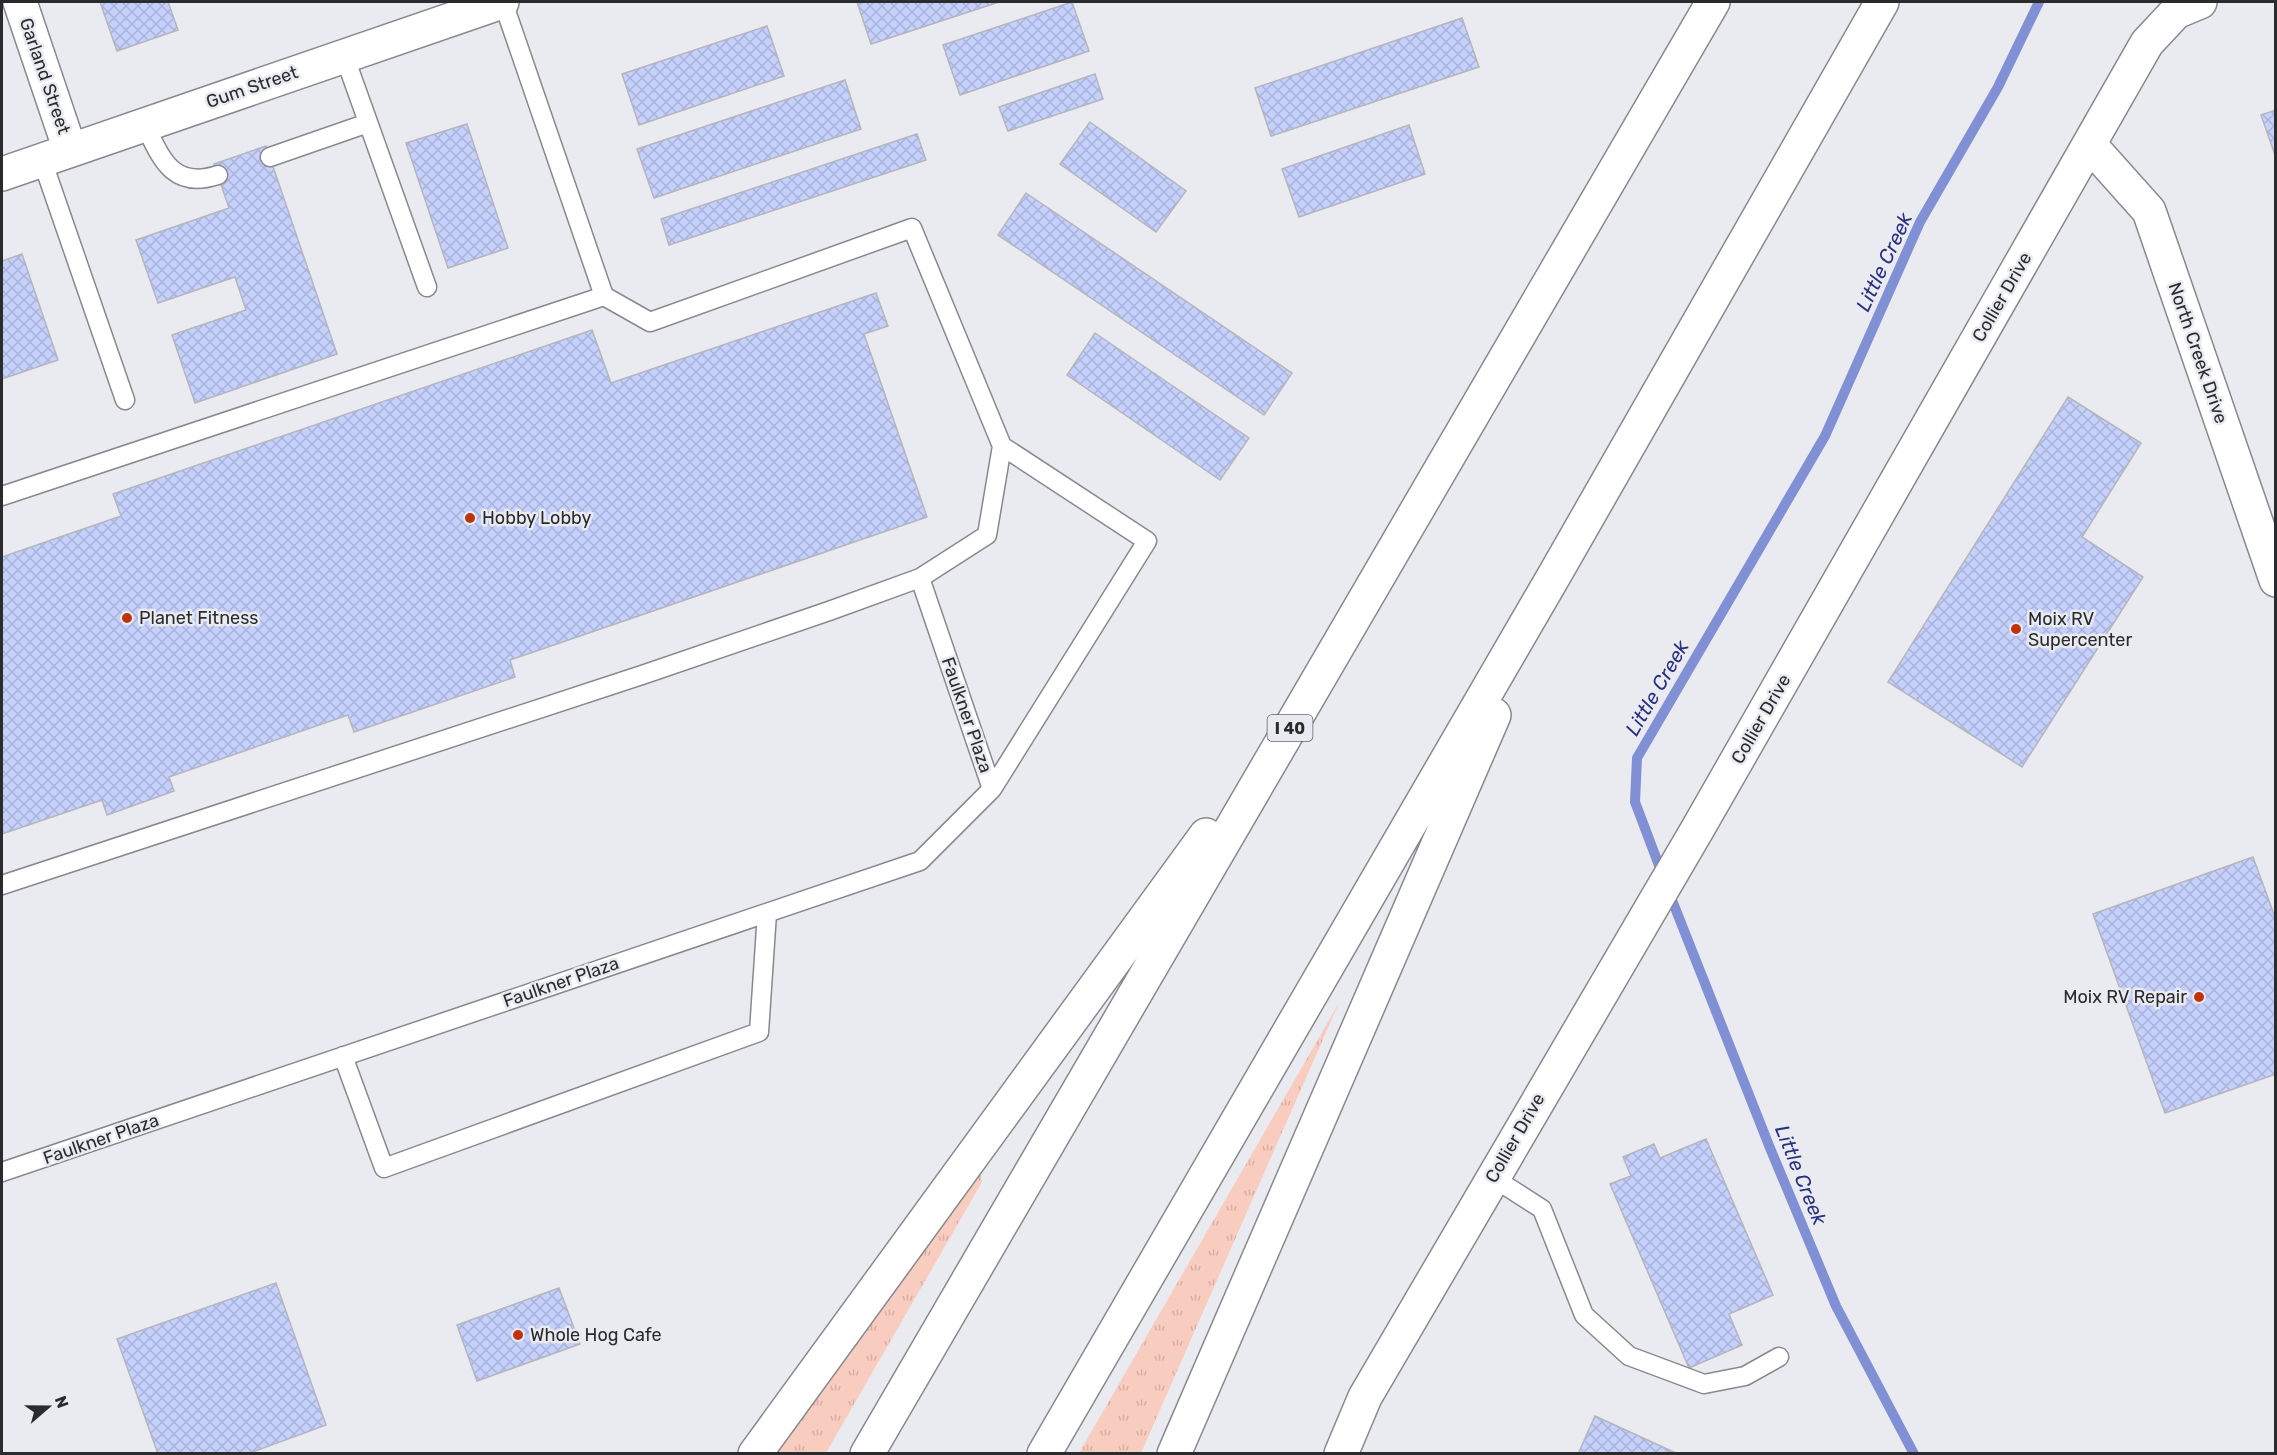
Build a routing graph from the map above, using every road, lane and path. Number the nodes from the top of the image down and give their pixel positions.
1 (20, 2) edge
2 (503, 2) edge
3 (1713, 2) edge
4 (1882, 2) edge
5 (2200, 2) edge
6 (344, 55) junction
7 (144, 123) junction
8 (368, 123) junction
9 (2090, 145) junction
10 (56, 155) junction
11 (270, 157) dead end
12 (2, 174) edge
13 (218, 175) dead end
14 (427, 287) dead end
15 (604, 296) junction
16 (125, 400) dead end
17 (1002, 446) junction
18 (2, 496) edge
19 (2269, 537) edge
20 (1555, 574) junction
21 (920, 578) junction
22 (2276, 580) edge
23 (1313, 688) junction
24 (992, 789) junction
25 (2, 885) edge
26 (767, 913) junction
27 (343, 1056) junction
28 (2, 1172) edge
29 (1492, 1177) junction
30 (1779, 1357) dead end
31 (755, 1454) edge
32 (867, 1454) edge
33 (1044, 1454) edge
34 (1174, 1454) edge
35 (1341, 1454) edge

1 - 10 main road, Garland Street
2 - 6 main road, Gum Street
2 - 15 lane
3 - 23 main road, I 40
4 - 20 main road
5 - 9 main road, Collier Drive
6 - 7 main road, Gum Street
6 - 8 lane
7 - 10 main road, Gum Street
7 - 13 lane
8 - 11 lane
8 - 14 lane
9 - 19 main road, North Creek Drive
9 - 29 main road, Collier Drive
10 - 12 main road, Gum Street
10 - 16 lane
15 - 17 lane
15 - 18 lane
17 - 21 lane
17 - 24 lane
19 - 22 main road, North Creek Drive
20 - 33 main road
20 - 34 main road
21 - 24 lane, Faulkner Plaza
21 - 25 lane
23 - 31 main road
23 - 32 main road, I 40
24 - 26 lane, Faulkner Plaza
26 - 27 lane, Faulkner Plaza
26 - 27 lane
27 - 28 lane, Faulkner Plaza
29 - 30 lane
29 - 35 main road, Collier Drive

